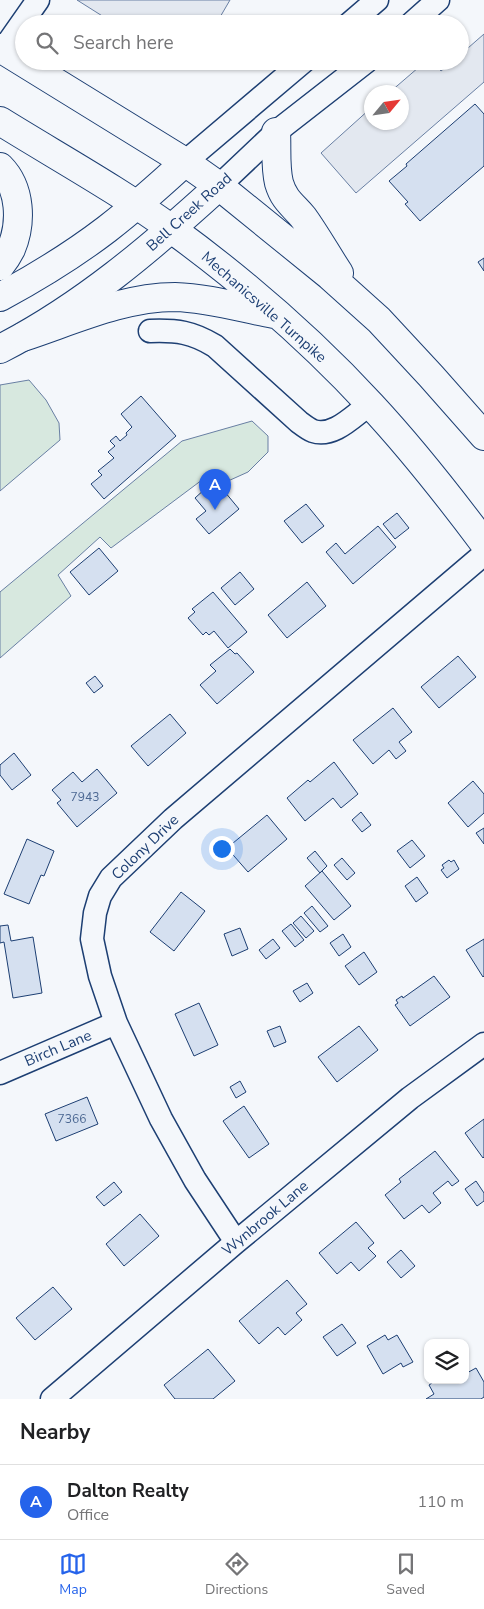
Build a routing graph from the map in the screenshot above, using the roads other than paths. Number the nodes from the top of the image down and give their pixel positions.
1 (38, 0) edge
2 (377, 0) edge
3 (438, 0) edge
4 (27, 15) edge
5 (360, 15) edge
6 (421, 15) edge
7 (15, 31) edge
8 (2, 49) edge
9 (15, 57) edge
10 (36, 70) edge
11 (293, 70) edge
12 (356, 70) edge
13 (0, 121) edge
14 (276, 132) junction
15 (185, 162) junction
16 (0, 167) edge
17 (219, 186) junction
18 (136, 206) junction
19 (172, 229) junction
20 (0, 266) edge
21 (0, 297) edge
22 (358, 301) junction
23 (276, 314) junction
24 (150, 331) dead end
25 (12, 343) edge
26 (370, 404) junction
27 (484, 436) edge
28 (484, 543) edge
29 (484, 554) edge
30 (116, 1023) junction
31 (484, 1044) edge
32 (0, 1073) edge
33 (236, 1242) junction
34 (52, 1399) edge

1 - 4 street
2 - 5 street
3 - 6 street
7 - 8 street
8 - 9 main road
10 - 15 main road
11 - 15 street
12 - 14 street, Bell Creek Road
13 - 18 main road, Mechanicsville Turnpike
14 - 17 street, Bell Creek Road
14 - 22 main road
15 - 17 main road
15 - 18 main road
16 - 20 main road
17 - 19 main road, Bell Creek Road
17 - 22 main road
18 - 19 main road, Mechanicsville Turnpike
18 - 21 main road
19 - 23 main road, Mechanicsville Turnpike
19 - 25 main road, Bell Creek Road
22 - 27 main road
23 - 25 main road
23 - 26 main road, Mechanicsville Turnpike
24 - 26 street
26 - 28 main road, Mechanicsville Turnpike
29 - 30 street, Colony Drive
30 - 32 street, Birch Lane
30 - 33 street, Colony Drive
31 - 33 street, Wynbrook Lane
33 - 34 street, Wynbrook Lane

